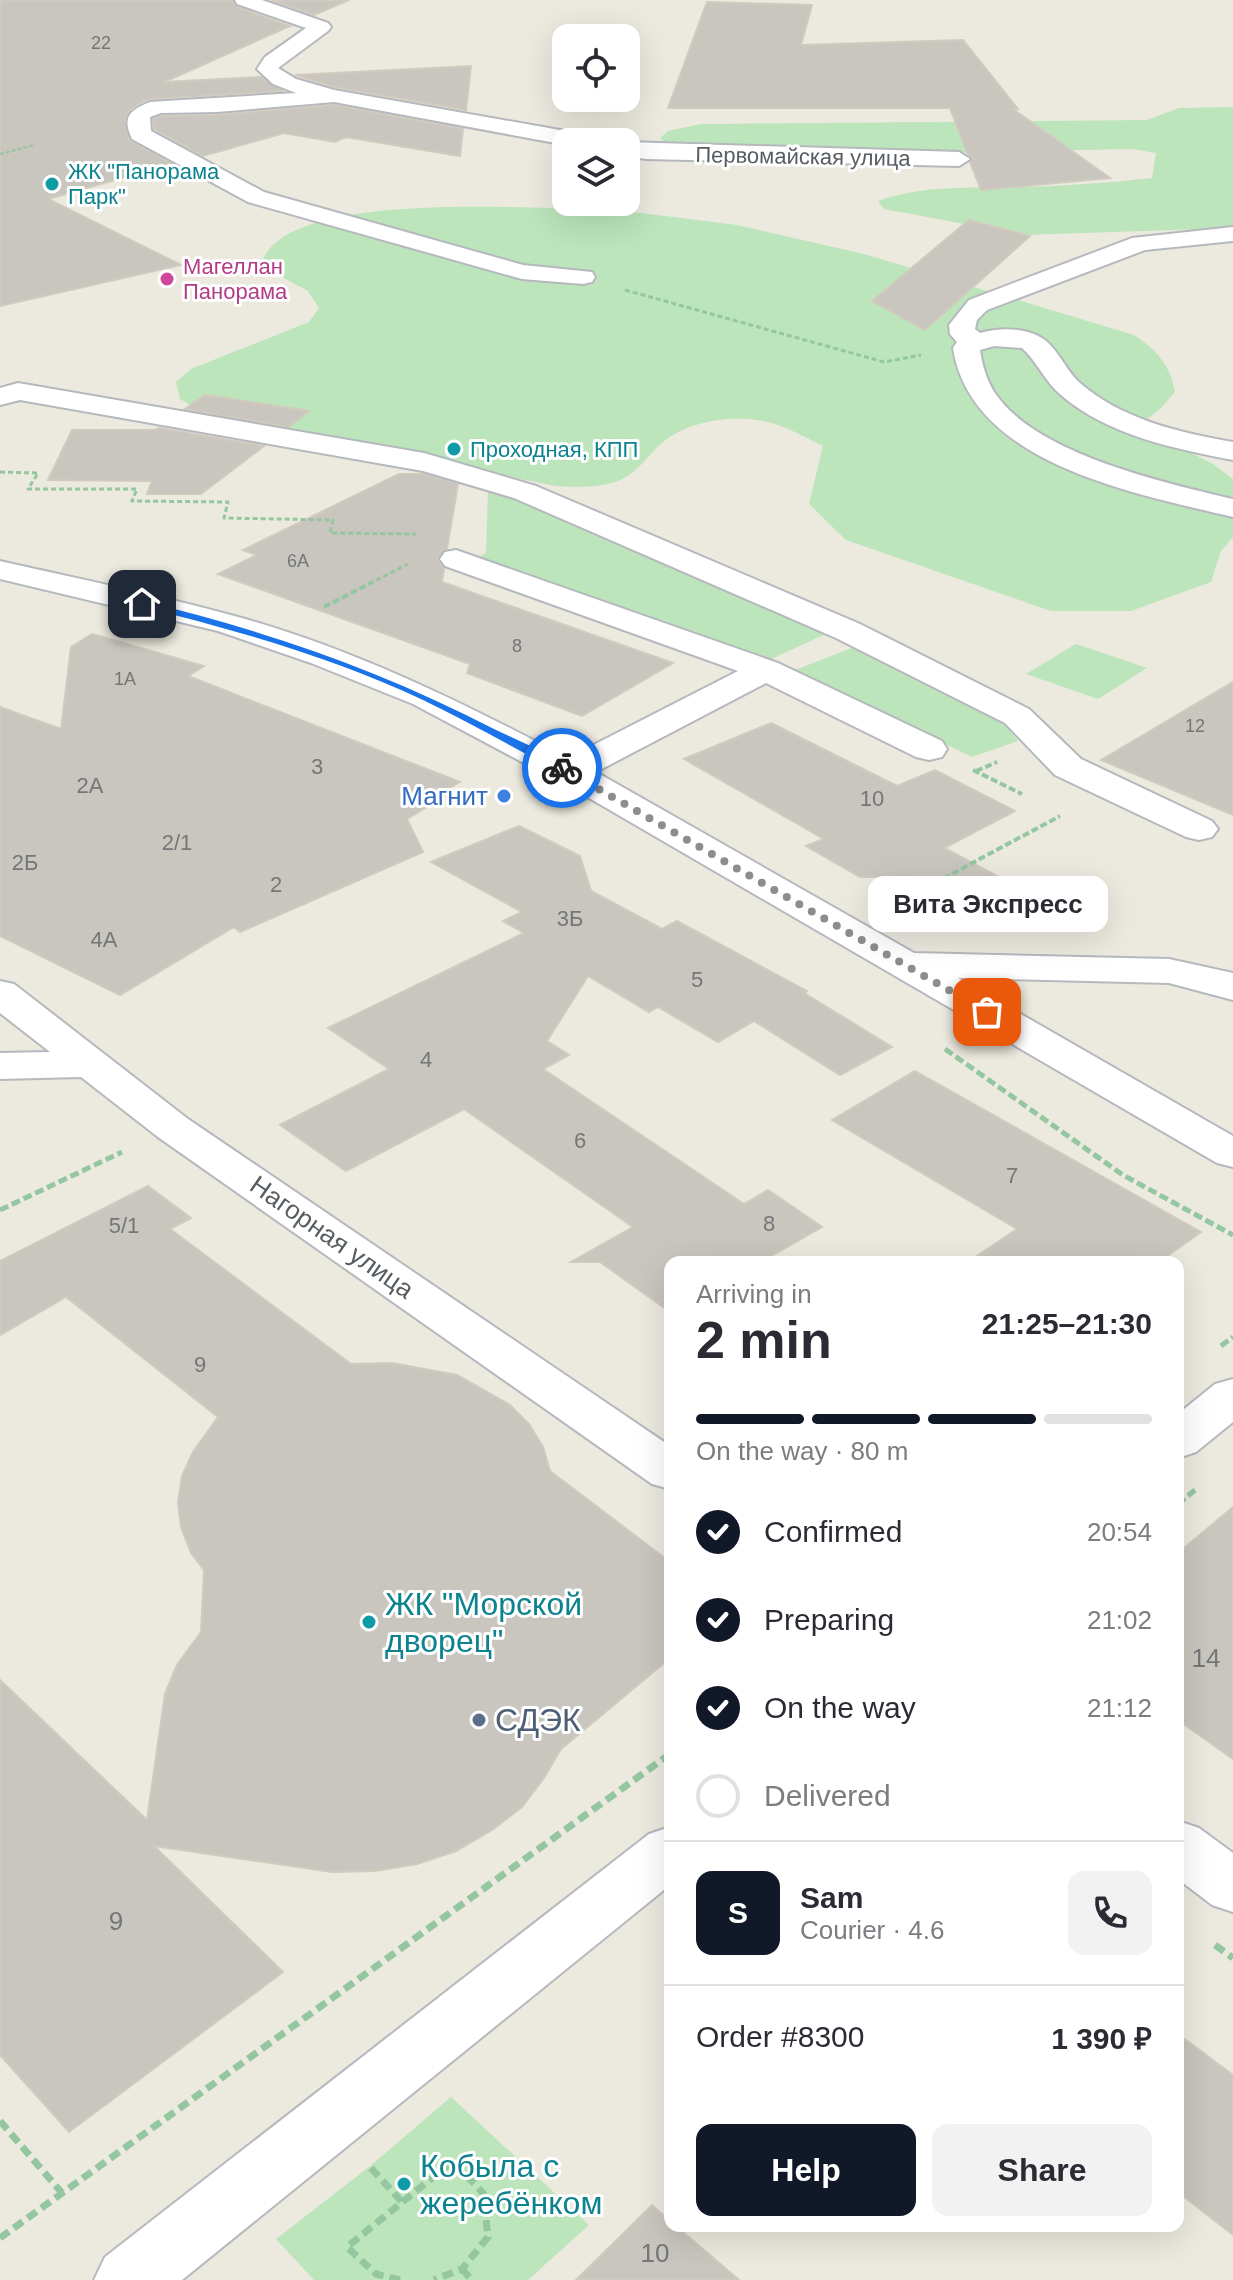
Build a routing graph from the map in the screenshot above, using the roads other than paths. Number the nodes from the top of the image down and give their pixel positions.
1 (244, 0) edge
2 (334, 96) junction
3 (552, 135) edge
4 (640, 150) edge
5 (959, 159) dead end
6 (1233, 234) edge
7 (583, 277) road end
8 (975, 341) junction
9 (0, 397) edge
10 (1233, 451) edge
11 (1233, 508) edge
12 (456, 559) road end
13 (0, 570) edge
14 (754, 591) junction
15 (766, 670) junction
16 (1024, 685) dead end
17 (929, 749) road end
18 (568, 772) junction
19 (1199, 829) dead end
20 (905, 965) junction
21 (1233, 988) edge
22 (0, 993) edge
23 (90, 1064) junction
24 (0, 1066) edge
25 (1233, 1154) edge
26 (1233, 1396) edge
27 (1184, 1435) edge
28 (664, 1467) edge
29 (1184, 1850) edge
30 (664, 1856) edge
31 (1233, 1887) edge
32 (129, 2280) edge

1 - 2 street
2 - 3 street
2 - 7 street
4 - 5 street, Первомайская улица
6 - 8 street
8 - 10 street
8 - 11 street
9 - 14 street
12 - 15 street
13 - 18 street
14 - 16 street
14 - 19 street
15 - 17 street
15 - 18 street
18 - 20 street
20 - 21 street
20 - 25 street
22 - 23 street, Нагорная улица
23 - 24 street
23 - 28 street, Нагорная улица
26 - 27 street
29 - 31 street
30 - 32 street

